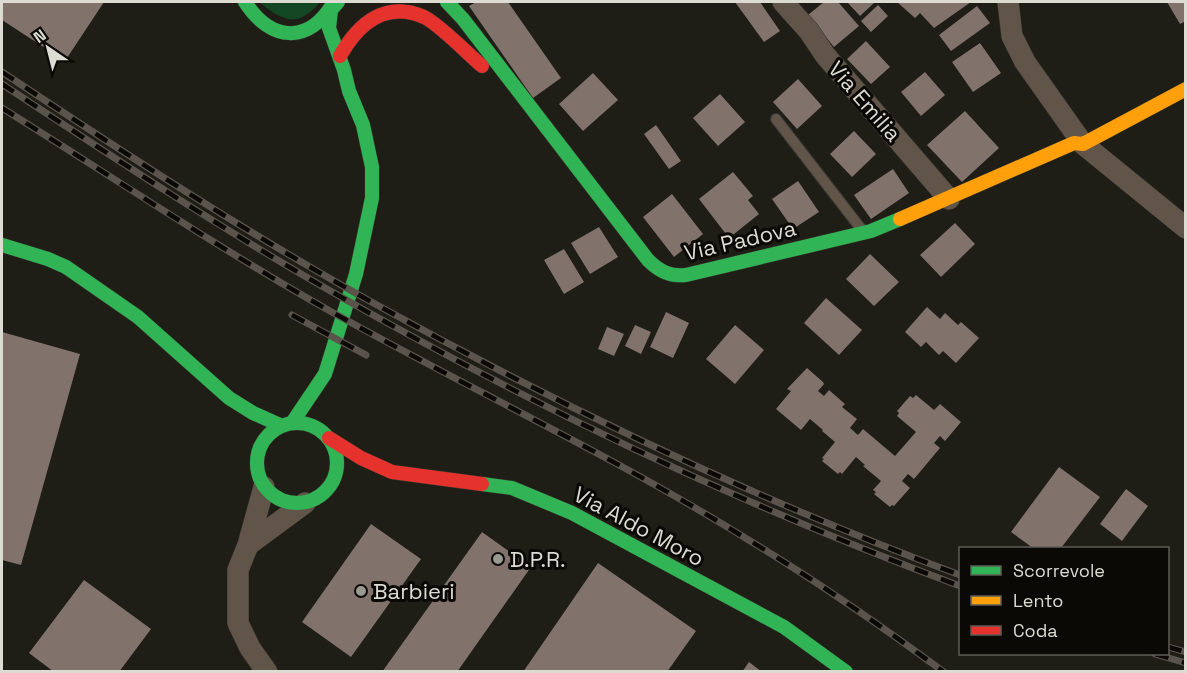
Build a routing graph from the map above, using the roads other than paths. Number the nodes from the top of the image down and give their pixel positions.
1 (245, 2) edge
2 (447, 2) edge
3 (783, 2) edge
4 (1008, 2) edge
5 (334, 4) edge
6 (291, 34) junction
7 (309, 43) dead end
8 (322, 52) dead end
9 (340, 56) junction
10 (1185, 89) edge
11 (349, 91) junction
12 (533, 111) junction
13 (776, 119) dead end
14 (1083, 144) junction
15 (949, 199) junction
16 (1185, 228) edge
17 (863, 233) junction
18 (2, 245) edge
19 (325, 374) junction
20 (325, 394) dead end
21 (229, 398) junction
22 (325, 414) dead end
23 (287, 424) junction
24 (327, 436) junction
25 (257, 456) junction
26 (392, 472) junction
27 (374, 476) dead end
28 (346, 485) dead end
29 (264, 487) junction
30 (312, 500) junction
31 (248, 545) junction
32 (267, 672) edge
33 (846, 672) edge

1 - 6 street
2 - 12 street, Via Padova
3 - 15 street, Via Emilia
4 - 14 street
5 - 6 street
5 - 9 street
6 - 7 street
8 - 11 street
9 - 11 street
9 - 12 street
10 - 14 street, Via Padova
11 - 19 street
12 - 17 street, Via Padova
13 - 17 lane
14 - 15 street, Via Padova
14 - 16 street
15 - 17 street, Via Padova
18 - 21 street
19 - 20 street
19 - 23 street
21 - 23 street
21 - 25 street
22 - 24 street
23 - 24 street
23 - 25 street
24 - 26 street, Via Aldo Moro
24 - 30 street
25 - 29 street
26 - 27 street, Via Aldo Moro
26 - 33 street, Via Aldo Moro
28 - 30 street
29 - 30 street
29 - 31 street
30 - 31 street
31 - 32 street

